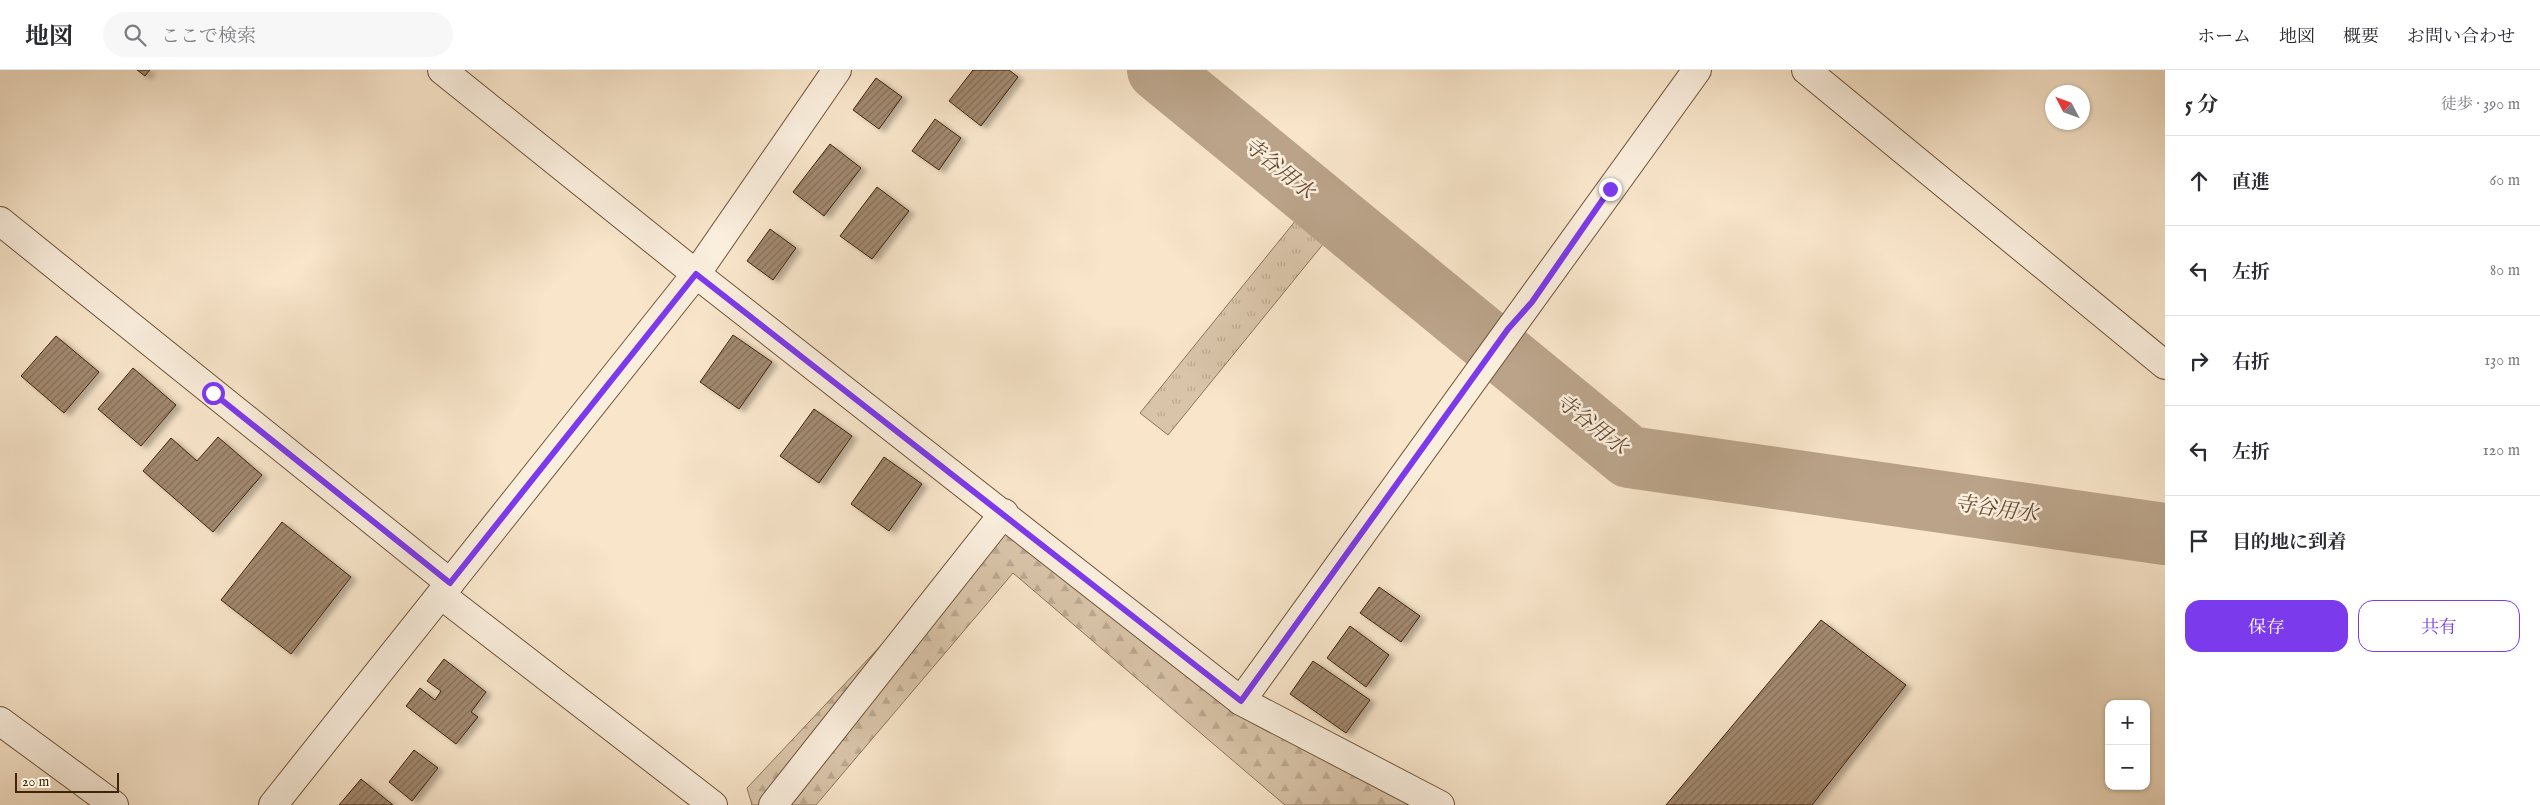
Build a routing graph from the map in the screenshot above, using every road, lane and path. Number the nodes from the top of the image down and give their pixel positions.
1 (442, 70) edge
2 (838, 70) edge
3 (1697, 70) edge
4 (1806, 70) edge
5 (0, 220) edge
6 (696, 274) junction
7 (2165, 365) edge
8 (1004, 513) junction
9 (446, 589) junction
10 (1241, 701) junction
11 (0, 721) edge
12 (114, 805) edge
13 (273, 805) edge
14 (713, 805) edge
15 (773, 805) edge
16 (1440, 805) edge

1 - 6 street
2 - 6 street
3 - 10 street
4 - 7 street
5 - 9 street
6 - 8 street
6 - 9 street
8 - 10 street
8 - 15 street
9 - 13 street
9 - 14 street
10 - 16 street
11 - 12 street

